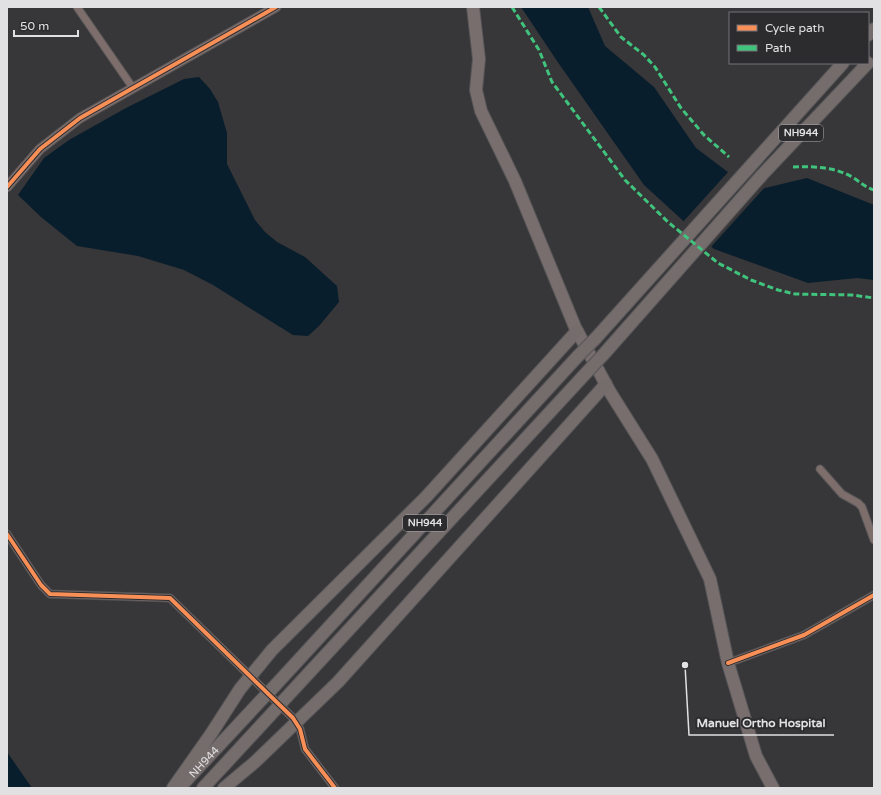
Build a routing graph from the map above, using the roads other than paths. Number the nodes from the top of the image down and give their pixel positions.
1 (77, 7) edge
2 (276, 7) edge
3 (473, 7) edge
4 (841, 64) edge
5 (867, 64) edge
6 (133, 88) junction
7 (7, 187) edge
8 (577, 331) junction
9 (606, 384) junction
10 (820, 469) dead end
11 (7, 534) edge
12 (874, 540) edge
13 (874, 595) edge
14 (728, 663) junction
15 (250, 676) junction
16 (297, 722) junction
17 (173, 788) edge
18 (180, 788) edge
19 (203, 788) edge
20 (224, 788) edge
21 (335, 788) edge
22 (773, 788) edge

1 - 6 street
2 - 6 street
3 - 8 main road
4 - 18 highway, NH944 / NH944, bridge
5 - 19 highway, NH944 / NH944, bridge
6 - 7 street
8 - 9 main road
8 - 15 highway
9 - 14 main road
9 - 16 highway
10 - 12 street
11 - 15 street
13 - 14 street
14 - 22 main road
15 - 16 street
15 - 17 highway
16 - 20 highway
16 - 21 street

